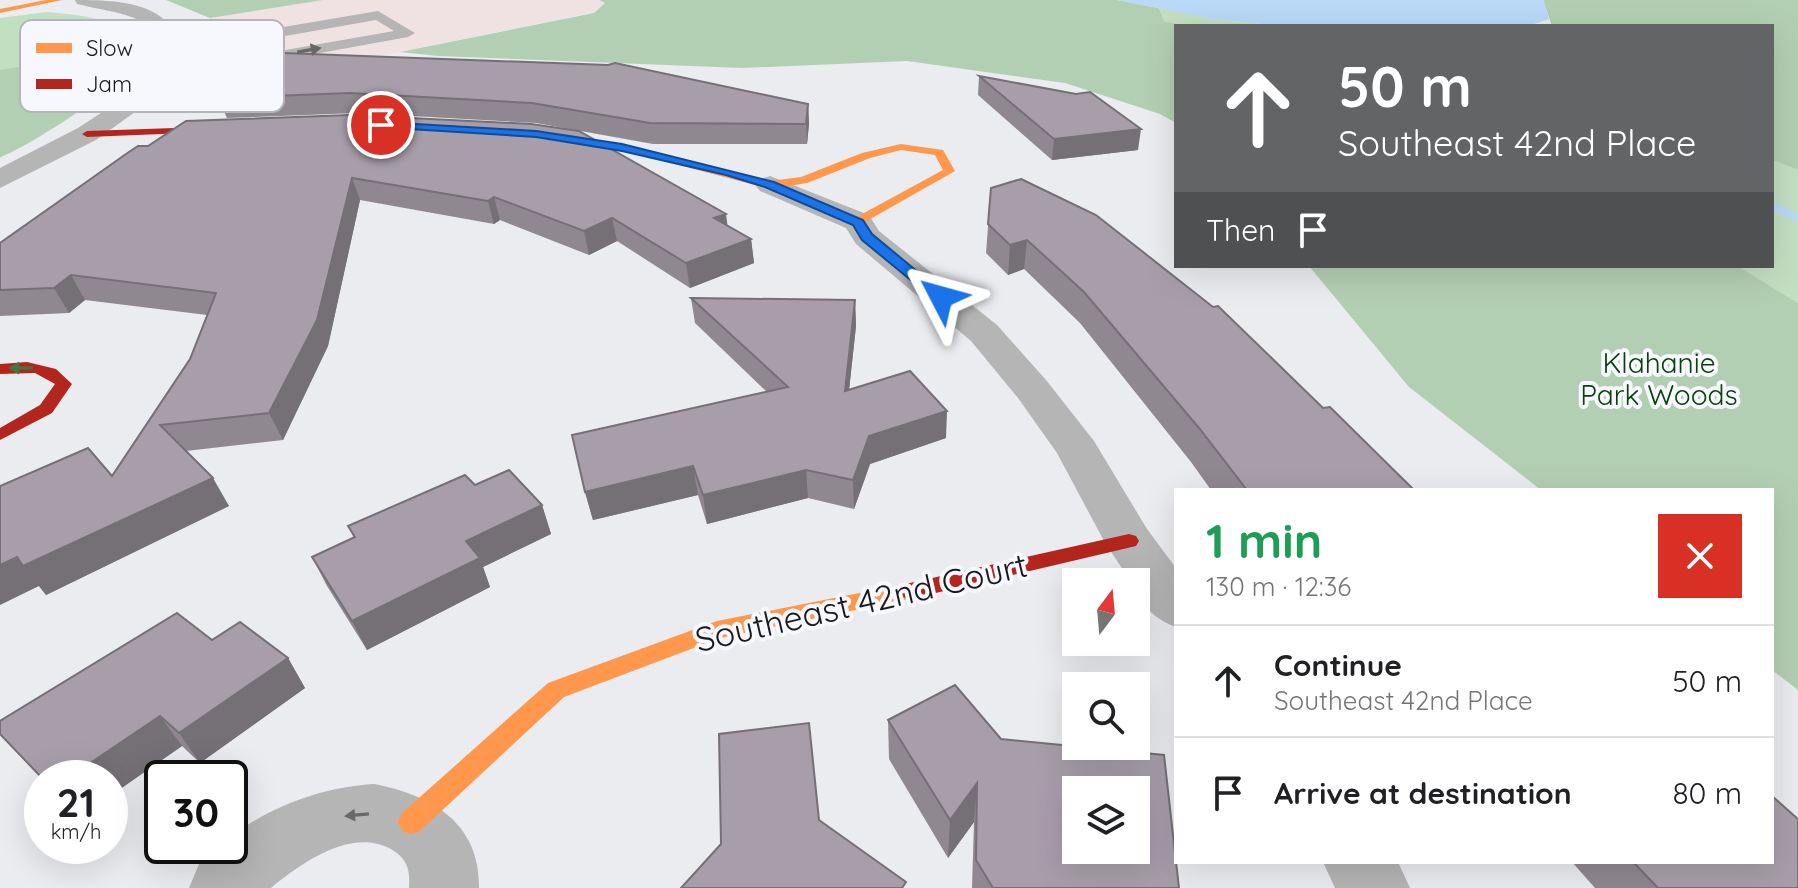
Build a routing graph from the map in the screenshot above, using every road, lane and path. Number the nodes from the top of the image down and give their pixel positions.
1 (58, 0) edge
2 (84, 0) edge
3 (0, 11) edge
4 (156, 20) edge
5 (284, 31) edge
6 (284, 55) edge
7 (120, 112) edge
8 (245, 128) edge
9 (522, 133) edge
10 (87, 134) junction
11 (0, 179) edge
12 (770, 185) junction
13 (858, 222) junction
14 (0, 369) edge
15 (0, 435) edge
16 (1129, 541) junction
17 (1174, 604) edge
18 (411, 822) junction
19 (1358, 864) edge
20 (224, 888) edge
21 (444, 888) edge
22 (1375, 888) edge

1 - 3 street
2 - 4 street
6 -> 5 lane
7 - 10 street
8 - 10 street
9 - 12 street
10 - 11 street
12 - 13 street
12 - 13 street
13 - 16 street
15 -> 14 street
16 - 17 street
16 - 18 street, Southeast 42nd Court
18 -> 20 street
18 - 21 street
19 - 22 street

